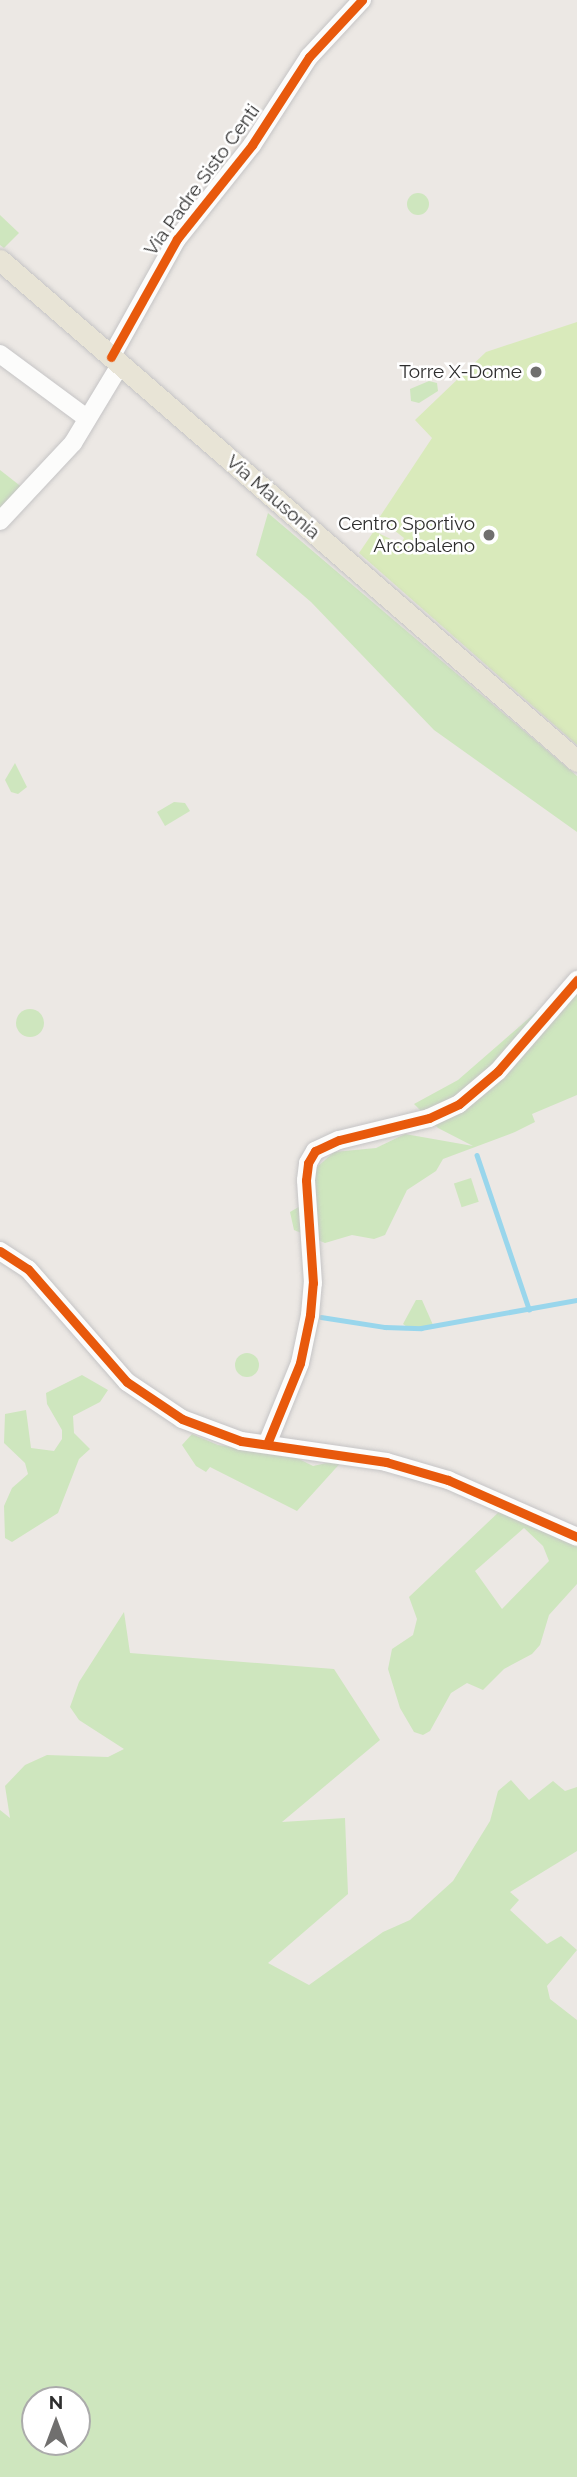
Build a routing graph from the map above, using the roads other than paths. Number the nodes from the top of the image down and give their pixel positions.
1 (362, 0) edge
2 (0, 260) edge
3 (0, 354) edge
4 (116, 361) junction
5 (85, 417) junction
6 (0, 521) edge
7 (577, 761) edge
8 (577, 980) edge
9 (0, 1251) edge
10 (267, 1444) junction
11 (577, 1537) edge

1 - 4 street, Via Padre Sisto Centi
2 - 4 main road, Via Mausonia
3 - 5 street
4 - 5 street, Via Padre Sisto Centi
4 - 7 main road, Via Mausonia
5 - 6 street, Via Padre Sisto Centi
8 - 10 street
9 - 10 street
10 - 11 street

